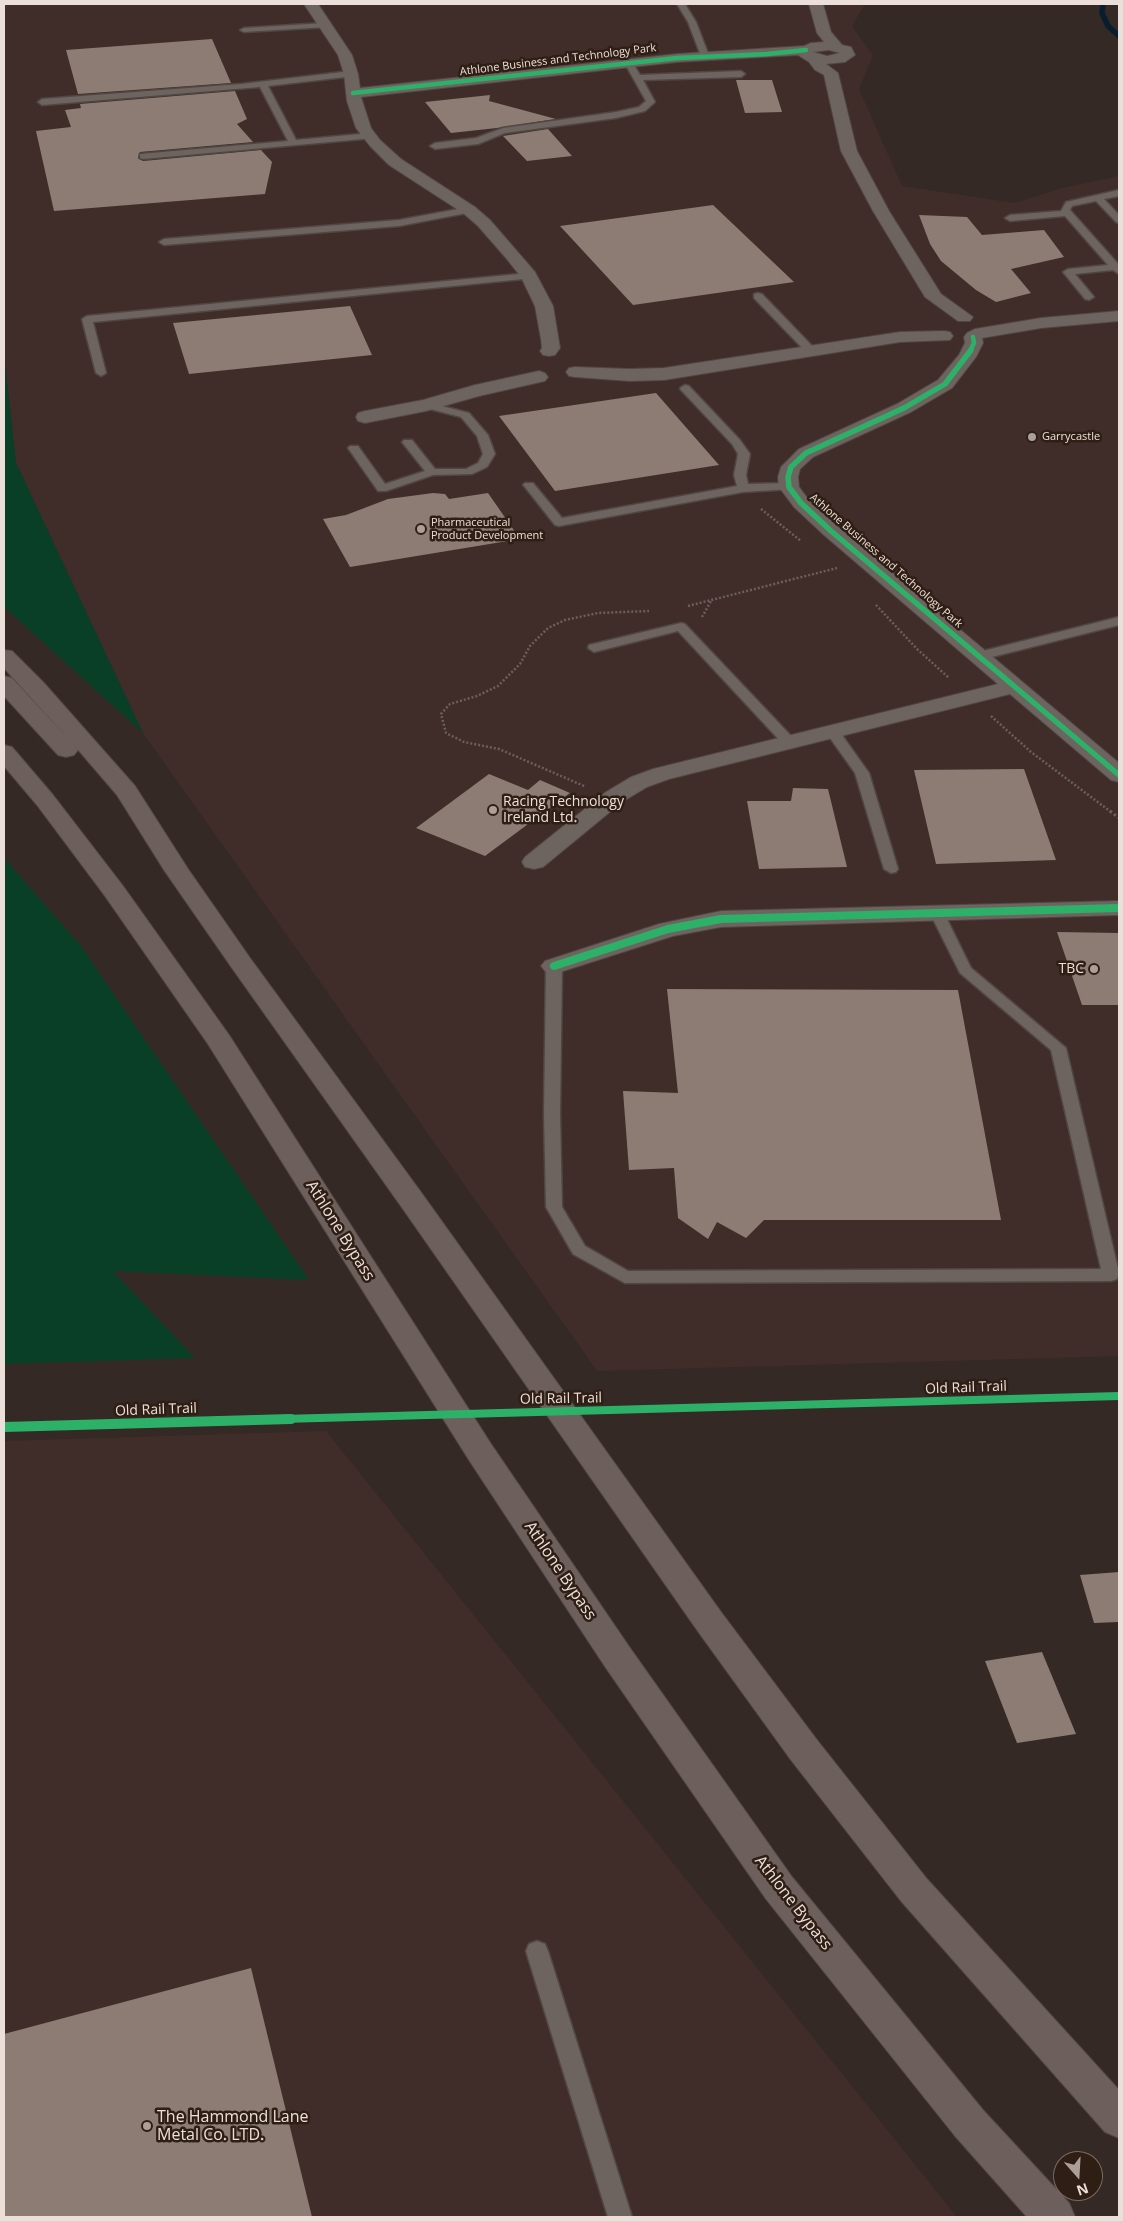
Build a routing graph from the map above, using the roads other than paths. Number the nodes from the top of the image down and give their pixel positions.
1 (311, 4) edge
2 (681, 4) edge
3 (816, 4) edge
4 (325, 25) junction
5 (244, 30) dead end
6 (824, 33) junction
7 (810, 53) junction
8 (838, 53) junction
9 (705, 56) junction
10 (628, 62) junction
11 (831, 73) junction
12 (351, 74) junction
13 (741, 74) dead end
14 (637, 78) junction
15 (263, 84) junction
16 (353, 93) junction
17 (42, 102) dead end
18 (371, 136) junction
19 (293, 142) junction
20 (435, 146) dead end
21 (143, 156) dead end
22 (1119, 194) edge
23 (1098, 198) junction
24 (469, 210) junction
25 (1068, 213) junction
26 (1010, 218) dead end
27 (1119, 220) edge
28 (164, 242) dead end
29 (1118, 269) edge
30 (529, 276) junction
31 (758, 296) dead end
32 (934, 297) junction
33 (1089, 297) dead end
34 (1119, 316) edge
35 (974, 327) junction
36 (940, 330) junction
37 (549, 351) junction
38 (811, 351) junction
39 (523, 361) junction
40 (959, 366) junction
41 (564, 367) junction
42 (101, 372) dead end
43 (685, 388) dead end
44 (475, 391) junction
45 (426, 405) junction
46 (365, 417) dead end
47 (408, 442) dead end
48 (354, 448) dead end
49 (432, 472) junction
50 (529, 485) dead end
51 (789, 487) junction
52 (743, 488) junction
53 (1119, 621) edge
54 (594, 648) dead end
55 (4, 656) edge
56 (980, 656) junction
57 (4, 683) edge
58 (1016, 686) junction
59 (832, 731) junction
60 (789, 742) junction
61 (4, 752) edge
62 (1119, 775) edge
63 (4, 778) edge
64 (534, 862) dead end
65 (176, 870) junction
66 (891, 870) dead end
67 (114, 891) junction
68 (1119, 908) edge
69 (937, 913) junction
70 (554, 966) joint
71 (1115, 1275) edge
72 (537, 1951) dead end
73 (1119, 2119) edge
74 (620, 2217) edge
75 (1054, 2217) edge

1 - 4 street
2 - 9 lane
3 - 6 street
4 - 5 lane
4 - 12 street
6 - 7 street
6 - 8 street
7 - 8 street, Athlone Business and Technology Park
7 - 9 street, Athlone Business and Technology Park
7 - 11 street
8 - 11 street
9 - 10 street, Athlone Business and Technology Park
10 - 14 lane
10 - 16 street, Athlone Business and Technology Park
11 - 32 street
12 - 15 lane
12 - 16 street
13 - 14 lane
14 - 20 lane
15 - 17 lane
15 - 19 lane
16 - 18 street
18 - 19 lane
18 - 24 street
19 - 21 lane
22 - 23 lane
23 - 25 lane
23 - 27 lane
24 - 28 lane
24 - 30 street
25 - 26 lane
25 - 29 lane
29 - 33 lane
30 - 37 street
30 - 42 lane
31 - 38 lane
32 - 35 street
32 - 36 street
34 - 35 street
35 - 36 street
35 - 40 street
36 - 38 street
36 - 40 street
37 - 39 street
37 - 41 street
38 - 41 street
39 - 41 street
39 - 44 street
40 - 51 street
41 - 44 street
43 - 52 lane
44 - 45 street
45 - 46 street
45 - 49 lane
47 - 49 lane
48 - 49 lane
50 - 52 lane
51 - 52 lane
51 - 56 street, Athlone Business and Technology Park
53 - 56 lane
54 - 60 lane
55 - 65 highway
56 - 58 street, Athlone Business and Technology Park
57 - 65 highway
58 - 59 street
58 - 62 street, Athlone Business and Technology Park
59 - 60 street
59 - 66 lane
60 - 64 street
61 - 67 highway
63 - 67 highway
65 - 73 highway
67 - 75 highway, Athlone Bypass
68 - 69 street
69 - 70 street
69 - 71 lane
70 - 71 lane
72 - 74 lane

